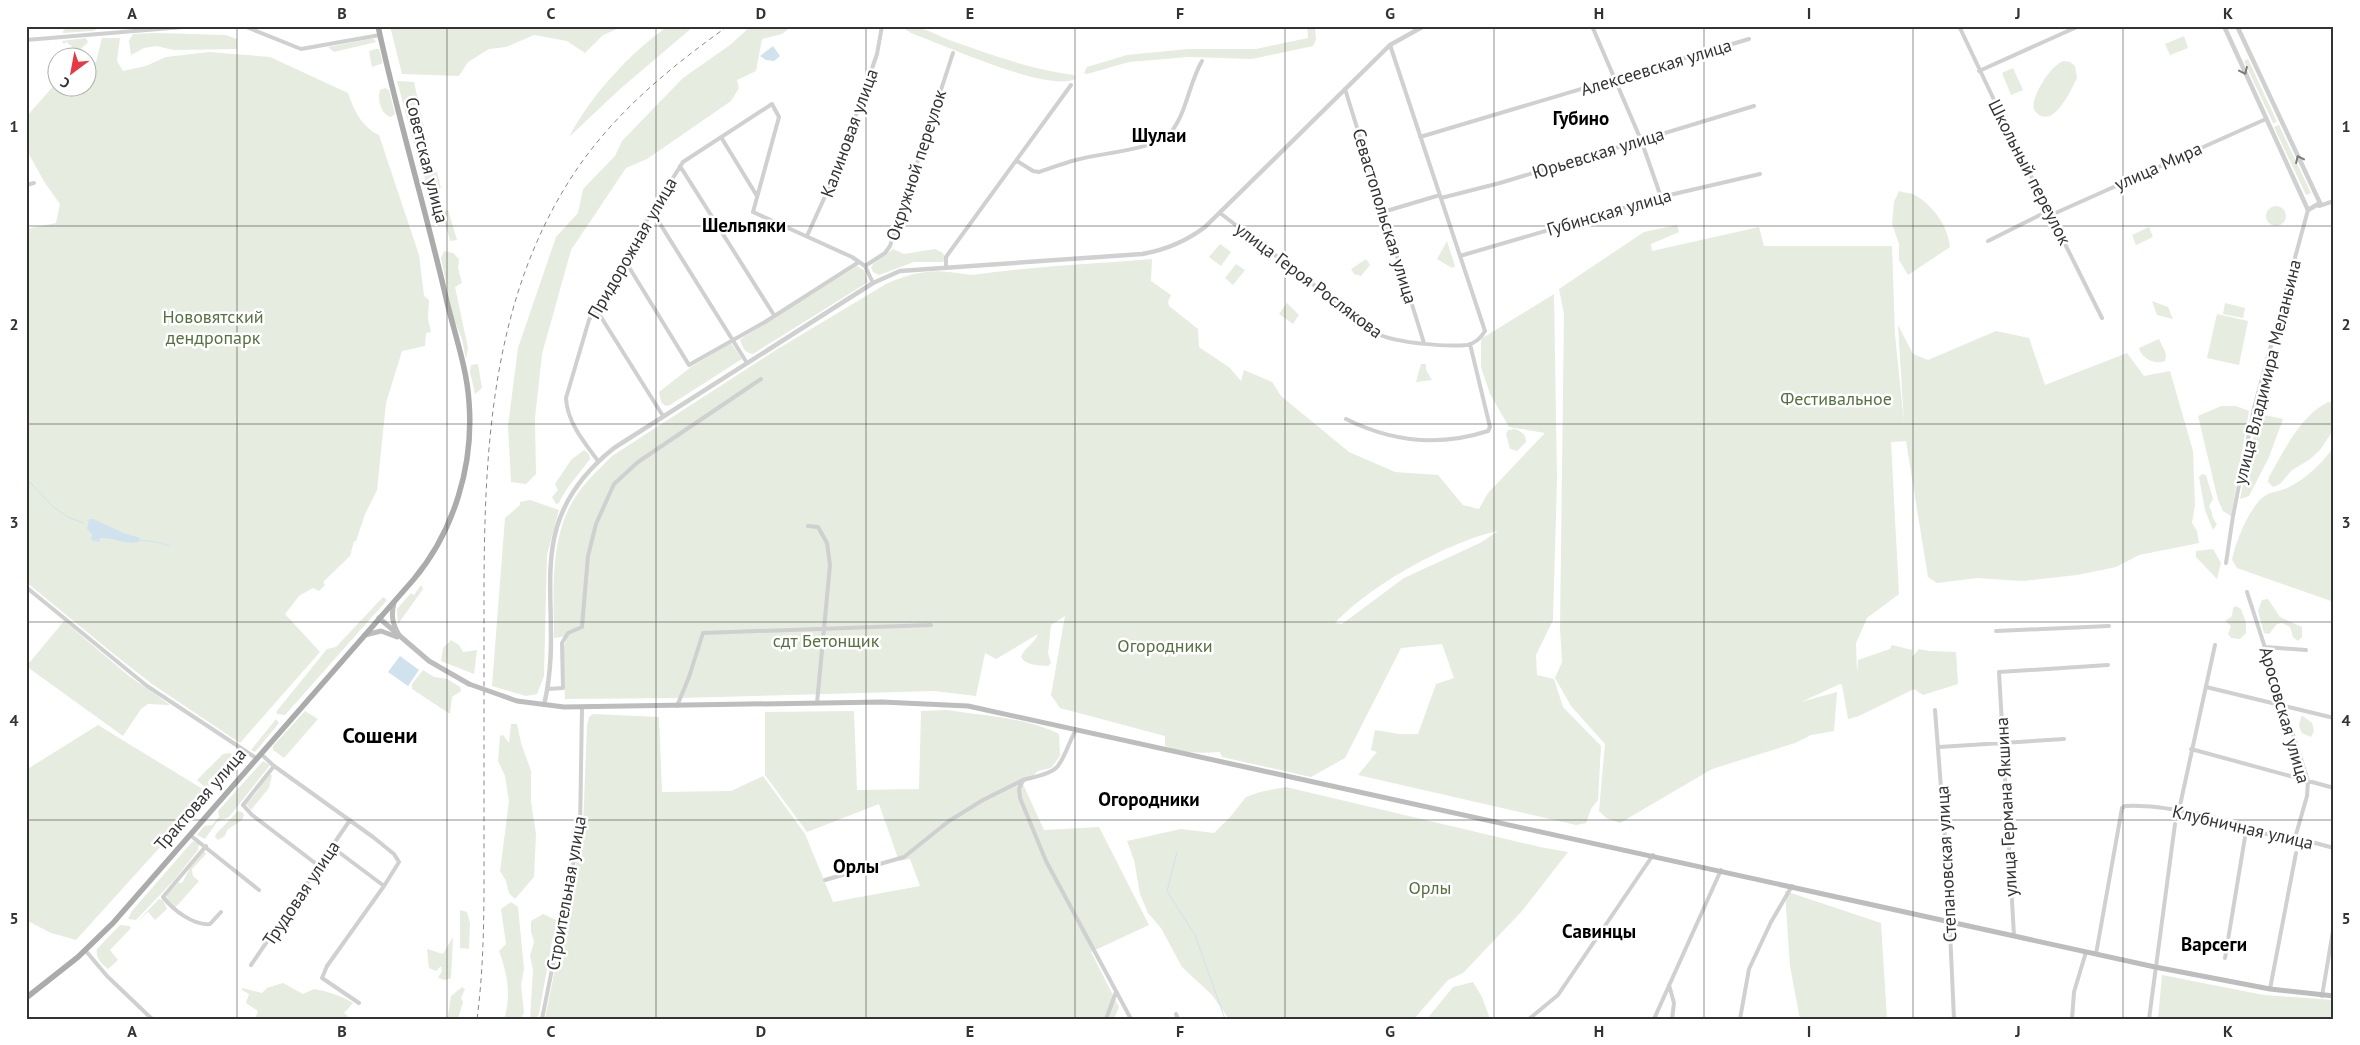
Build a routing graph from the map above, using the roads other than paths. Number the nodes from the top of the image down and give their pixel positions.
1 (195, 26) edge
2 (244, 26) edge
3 (378, 26) edge
4 (882, 26) edge
5 (1424, 26) edge
6 (1592, 26) edge
7 (1959, 26) edge
8 (2080, 26) edge
9 (2224, 26) edge
10 (2237, 26) edge
11 (380, 35) junction
12 (1749, 39) dead end
13 (26, 40) edge
14 (1390, 45) junction
15 (952, 53) dead end
16 (1202, 61) dead end
17 (1979, 71) junction
18 (1614, 80) junction
19 (1071, 85) dead end
20 (1345, 89) junction
21 (1754, 106) dead end
22 (2266, 119) junction
23 (722, 137) junction
24 (1420, 137) junction
25 (1641, 140) junction
26 (1017, 161) junction
27 (680, 166) junction
28 (1760, 174) dead end
29 (34, 182) dead end
30 (26, 185) edge
31 (758, 196) junction
32 (1440, 196) junction
33 (1661, 197) junction
34 (2334, 201) edge
35 (2319, 206) junction
36 (2308, 210) junction
37 (652, 211) junction
38 (1383, 212) junction
39 (1220, 213) junction
40 (2049, 213) junction
41 (807, 236) junction
42 (1988, 241) dead end
43 (1460, 256) junction
44 (624, 259) junction
45 (859, 262) junction
46 (865, 266) junction
47 (946, 267) junction
48 (873, 283) junction
49 (596, 308) junction
50 (774, 315) junction
51 (2102, 318) dead end
52 (733, 340) junction
53 (1424, 343) junction
54 (1470, 344) junction
55 (747, 363) junction
56 (761, 379) dead end
57 (663, 416) junction
58 (1346, 419) dead end
59 (598, 461) junction
60 (808, 526) dead end
61 (2226, 563) dead end
62 (26, 587) edge
63 (2247, 592) dead end
64 (394, 601) junction
65 (379, 618) junction
66 (931, 624) dead end
67 (2109, 626) dead end
68 (823, 629) junction
69 (1996, 631) dead end
70 (362, 636) junction
71 (404, 641) junction
72 (2215, 645) dead end
73 (2266, 647) junction
74 (2306, 650) dead end
75 (2108, 665) dead end
76 (2206, 687) junction
77 (548, 689) junction
78 (817, 703) junction
79 (544, 705) junction
80 (2283, 705) junction
81 (677, 706) junction
82 (582, 707) junction
83 (1935, 710) dead end
84 (2334, 718) edge
85 (1076, 730) junction
86 (2064, 739) dead end
87 (2002, 743) junction
88 (1939, 748) junction
89 (2191, 749) junction
90 (258, 756) junction
91 (274, 766) junction
92 (1023, 780) junction
93 (2308, 781) junction
94 (2334, 788) edge
95 (2179, 810) junction
96 (350, 820) junction
97 (2175, 824) dead end
98 (2246, 831) junction
99 (190, 834) junction
100 (2295, 838) junction
101 (206, 846) junction
102 (332, 847) junction
103 (2334, 848) edge
104 (2296, 853) dead end
105 (1653, 856) junction
106 (319, 866) junction
107 (1721, 870) junction
108 (825, 880) dead end
109 (384, 886) junction
110 (1792, 886) junction
111 (259, 890) dead end
112 (221, 912) dead end
113 (1950, 922) junction
114 (2334, 925) edge
115 (2014, 936) junction
116 (85, 950) junction
117 (2086, 952) junction
118 (2096, 954) junction
119 (2225, 958) dead end
120 (251, 965) dead end
121 (2155, 967) junction
122 (1669, 985) junction
123 (2270, 989) junction
124 (1116, 992) junction
125 (2322, 996) junction
126 (2334, 996) edge
127 (26, 998) edge
128 (359, 1003) dead end
129 (152, 1019) edge
130 (542, 1019) edge
131 (1106, 1019) edge
132 (1130, 1019) edge
133 (1529, 1019) edge
134 (1654, 1019) edge
135 (1672, 1019) edge
136 (1740, 1019) edge
137 (1954, 1019) edge
138 (2072, 1019) edge
139 (2149, 1019) edge

1 - 13 street
2 - 11 street
3 - 11 main road, Советская улица
4 - 41 street, Калиновая улица
5 - 14 street
6 - 18 street
7 - 17 street, Школьный переулок
8 - 17 street
9 -> 22 street
35 -> 10 street
11 - 64 main road, Советская улица
12 - 18 street, Алексеевская улица
14 - 20 street
14 - 24 street
15 - 46 street, Окружной переулок
16 - 26 street
17 - 40 street, Школьный переулок
18 - 24 street, Алексеевская улица
18 - 25 street
19 - 26 street
20 - 38 street, Севастопольская улица
20 - 39 street
21 - 25 street, Юрьевская улица
22 - 36 street
22 - 40 street, улица Мира
23 - 27 street, Придорожная улица
23 - 31 street
23 - 31 street, Придорожная улица
24 - 32 street
25 - 32 street, Юрьевская улица
25 - 33 street
26 - 47 street
27 - 37 street, Придорожная улица
27 - 50 street
28 - 33 street, Губинская улица
29 - 30 street
31 - 41 street
32 - 38 street, Юрьевская улица
32 - 43 street
33 - 43 street, Губинская улица
34 - 35 street
35 - 36 street
36 - 61 street, улица Владимира Меланьина
37 - 44 street, Придорожная улица
37 - 52 street
38 - 53 street, Севастопольская улица
39 - 47 street
39 - 53 street, улица Героя Рослякова
40 - 42 street, улица Мира
40 - 51 street, Школьный переулок
41 - 45 street
43 - 54 street
44 - 49 street, Придорожная улица
44 - 52 street
45 - 46 street
45 - 50 street
46 - 48 street
47 - 48 street
48 - 55 street
49 - 57 street
49 - 59 street, Придорожная улица
50 - 52 street
52 - 55 street
53 - 54 street, улица Героя Рослякова
54 - 58 street
55 - 57 street
56 - 77 street
57 - 59 street
59 - 77 street
60 - 68 street
62 - 90 street
63 - 73 street, Аросовская улица
64 - 65 main road
64 - 71 main road
65 - 70 main road, Трактовая улица
65 - 71 main road
66 - 68 street
67 - 69 street
68 - 78 street
68 - 81 street
70 - 71 main road
70 - 90 main road, Трактовая улица
71 - 79 main road, bridge
72 - 76 street
73 - 74 street
73 - 80 street, Аросовская улица
75 - 87 street, улица Германа Якшина
76 - 80 street
76 - 89 street
77 - 79 street
78 - 81 main road
78 - 85 main road
79 - 82 main road
80 - 84 street
80 - 93 street, Аросовская улица
81 - 82 main road
82 - 130 street, Строительная улица
83 - 88 street, Степановская улица
85 - 92 street
85 - 105 main road
86 - 87 street
87 - 88 street
87 - 115 street, улица Германа Якшина
88 - 113 street, Степановская улица
89 - 93 street
89 - 95 street
90 - 91 street
90 - 99 main road, Трактовая улица
91 - 96 street
91 - 106 street
92 - 108 street
92 - 124 street
93 - 94 street
93 - 100 street, Аросовская улица
95 - 98 street, Клубничная улица
95 - 118 street, Клубничная улица
96 - 102 street, Трудовая улица
96 - 109 street
97 - 121 street
98 - 100 street, Клубничная улица
98 - 119 street
99 - 101 street
99 - 116 main road, Трактовая улица
100 - 103 street, Клубничная улица
101 - 111 street
101 - 112 street
102 - 106 street, Трудовая улица
102 - 109 street
104 - 123 street
105 - 107 main road
105 - 133 street
106 - 120 street, Трудовая улица
107 - 110 main road
107 - 122 street
109 - 128 street
110 - 113 main road
110 - 136 street
113 - 115 main road
113 - 137 street, Степановская улица
114 - 125 street
115 - 117 main road
116 - 127 main road, Трактовая улица
116 - 129 street
117 - 118 main road
117 - 138 street
118 - 121 main road
121 - 123 main road
121 - 139 street
122 - 134 street
122 - 135 street
123 - 125 main road
124 - 131 street
124 - 132 street
125 - 126 main road

